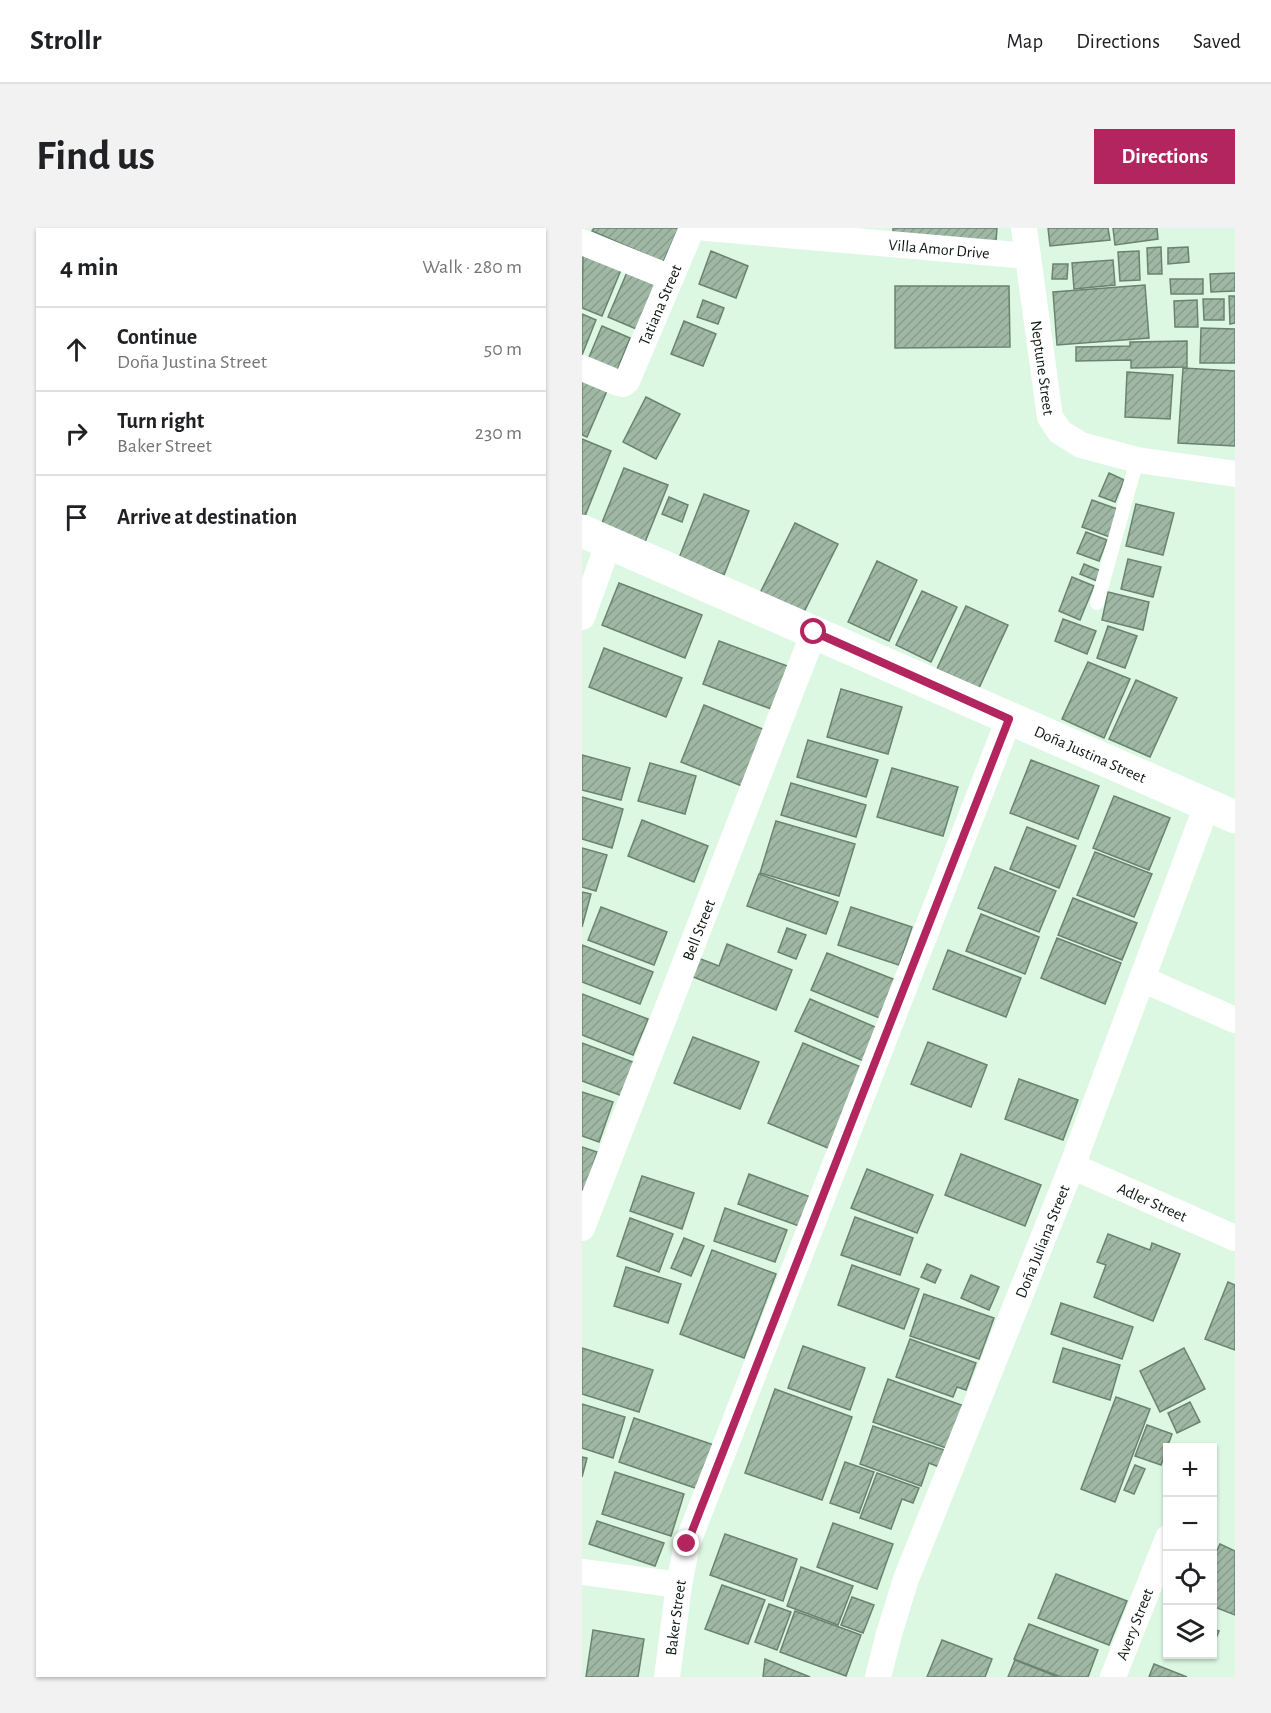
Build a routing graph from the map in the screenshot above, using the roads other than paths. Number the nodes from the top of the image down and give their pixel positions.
1 (692, 228) edge
2 (706, 228) edge
3 (1024, 228) edge
4 (582, 242) edge
5 (1028, 256) junction
6 (671, 278) junction
7 (582, 368) edge
8 (1137, 460) junction
9 (1235, 474) edge
10 (596, 537) edge
11 (1097, 603) dead end
12 (582, 617) edge
13 (814, 632) junction
14 (1009, 719) junction
15 (1221, 811) edge
16 (1142, 979) junction
17 (1235, 1020) edge
18 (1072, 1166) junction
19 (582, 1228) edge
20 (1235, 1238) edge
21 (1163, 1548) edge
22 (582, 1572) edge
23 (679, 1585) junction
24 (667, 1677) edge
25 (878, 1677) edge
26 (1113, 1677) edge

1 - 6 street, Tatiana Street
2 - 5 street, Villa Amor Drive
3 - 5 street, Neptune Street
4 - 6 street
5 - 8 street, Neptune Street
6 - 7 street, Tatiana Street
8 - 9 street, Neptune Street
8 - 11 lane
10 - 12 street
10 - 13 street, Doña Justina Street
13 - 14 street, Doña Justina Street
13 - 19 street, Bell Street
14 - 15 street, Doña Justina Street
14 - 23 street, Baker Street
15 - 16 street, Doña Juliana Street
16 - 17 street
16 - 18 street, Doña Juliana Street
18 - 20 street, Adler Street
18 - 25 street, Doña Juliana Street
21 - 26 street, Avery Street
22 - 23 street
23 - 24 street, Baker Street

